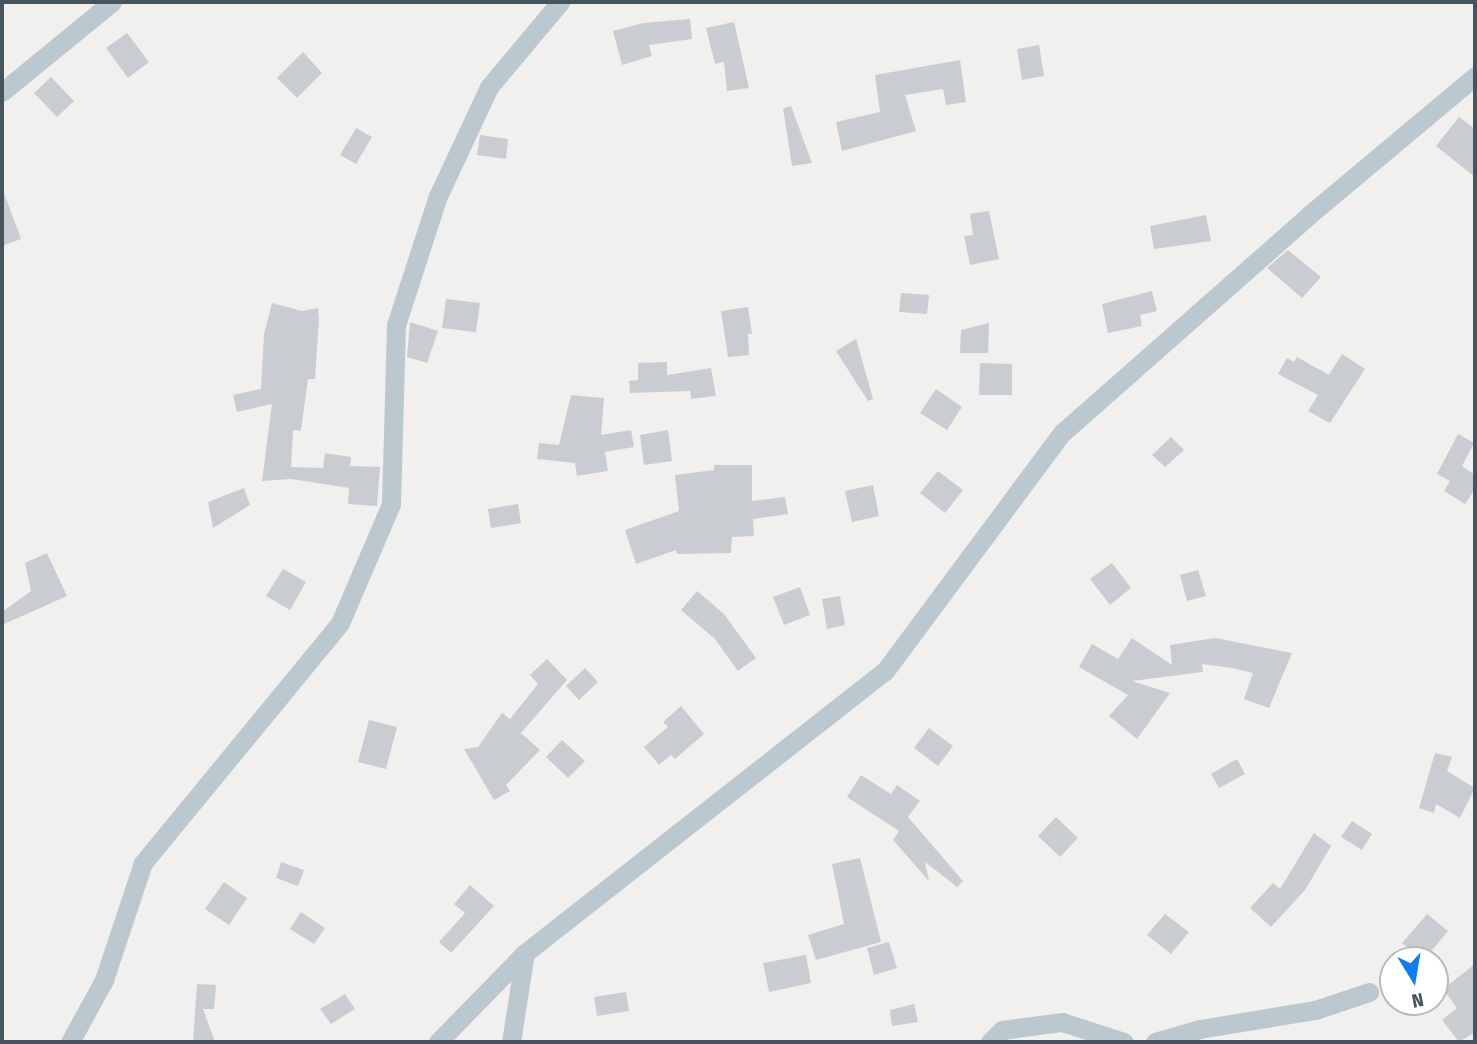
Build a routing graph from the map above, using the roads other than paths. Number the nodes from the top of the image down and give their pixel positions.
1 (113, 2) edge
2 (560, 2) edge
3 (1475, 76) edge
4 (2, 92) edge
5 (525, 953) junction
6 (1369, 992) dead end
7 (70, 1042) edge
8 (438, 1042) edge
9 (511, 1042) edge
10 (990, 1042) edge
11 (1125, 1042) edge
12 (1155, 1042) edge

1 - 4 street
2 - 7 street
3 - 5 street
5 - 8 street
5 - 9 street
6 - 12 street
10 - 11 street

